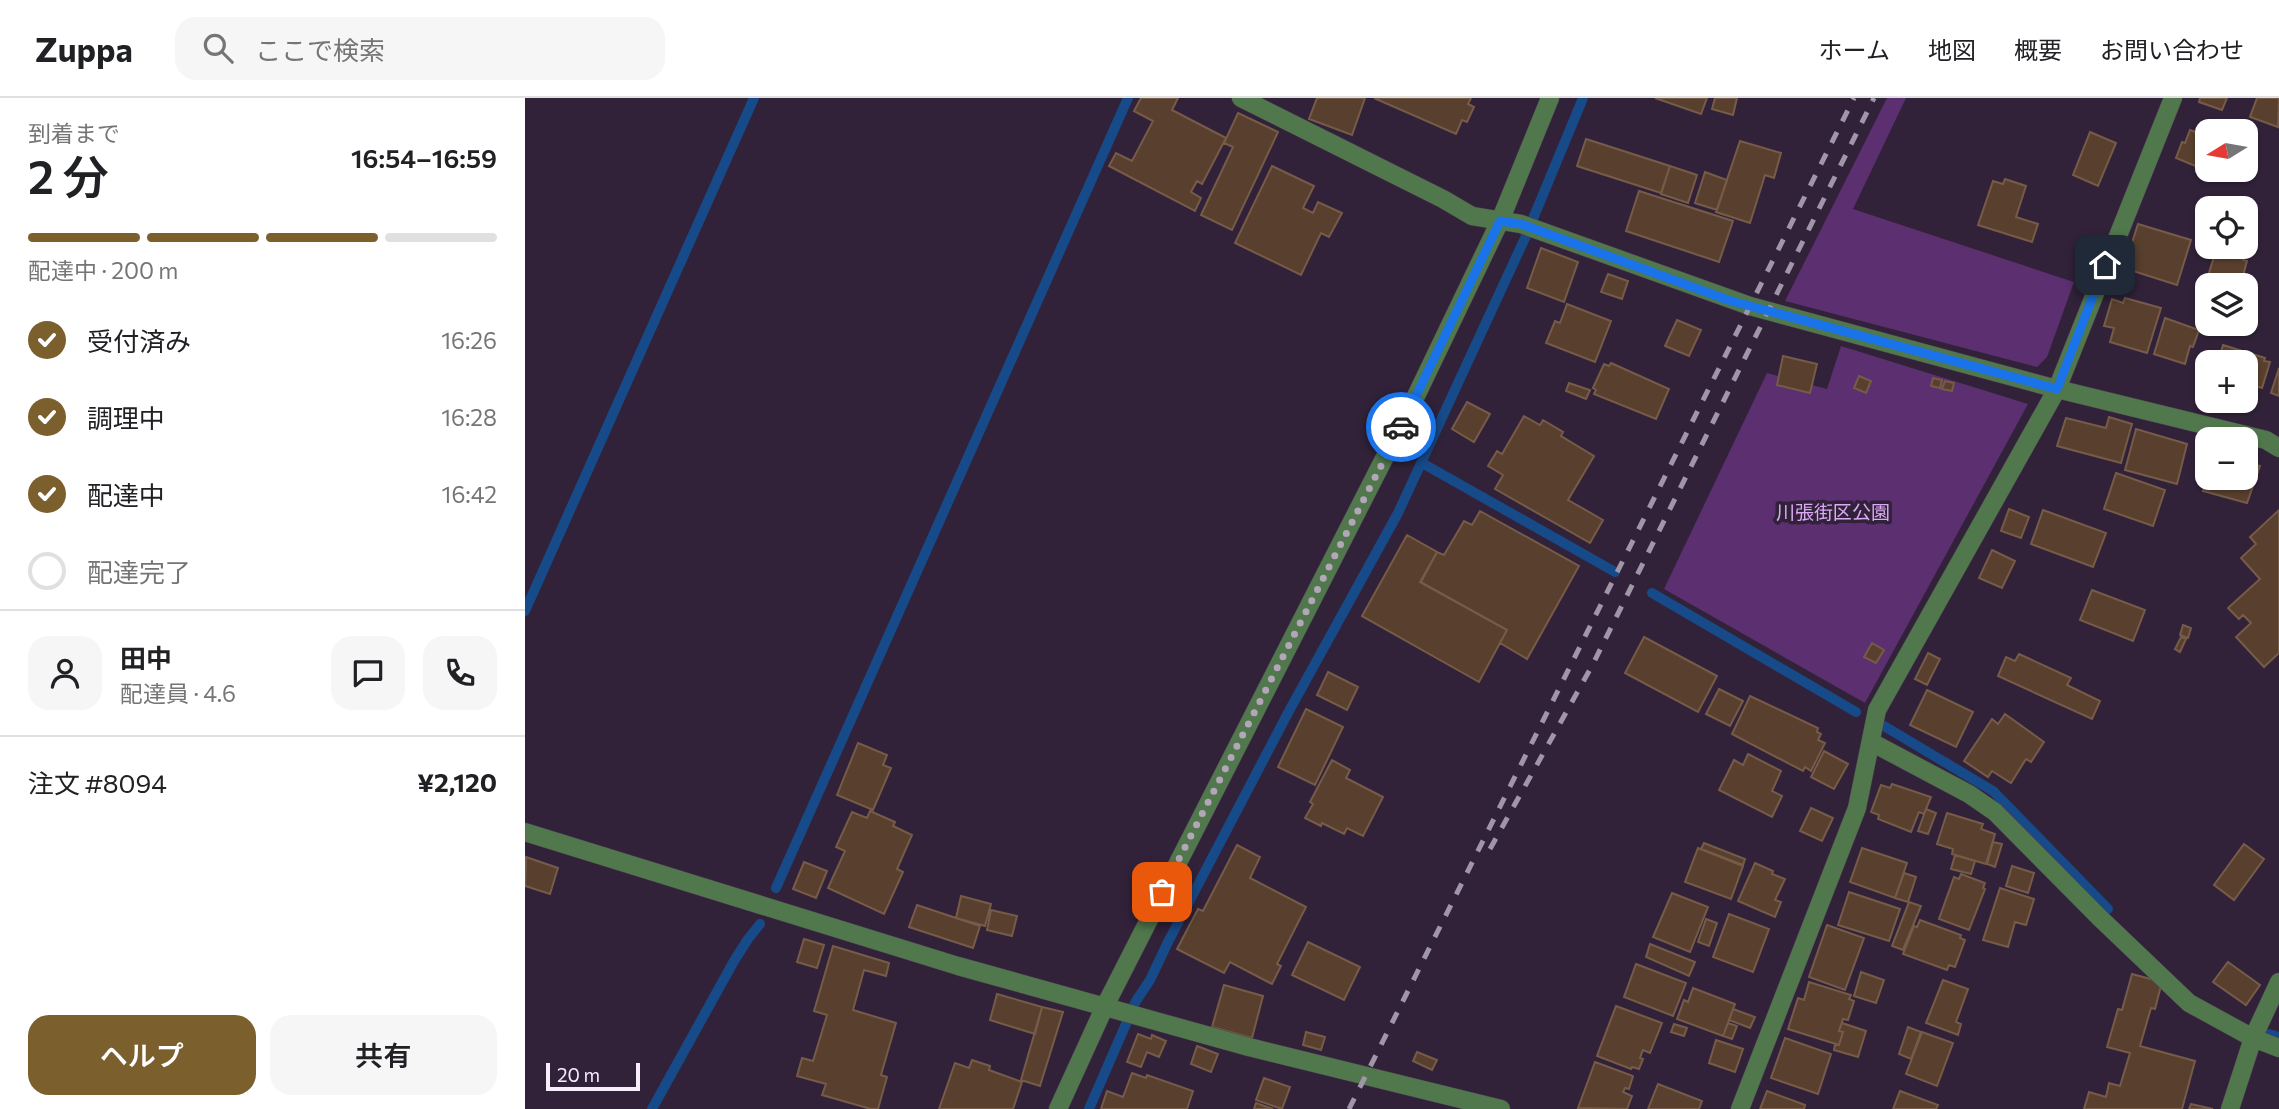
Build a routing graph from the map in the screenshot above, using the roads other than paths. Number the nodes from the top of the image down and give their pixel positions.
1 (1241, 98) edge
2 (1550, 98) edge
3 (2173, 98) edge
4 (1500, 221) junction
5 (2057, 389) junction
6 (2279, 448) edge
7 (1871, 742) junction
8 (525, 832) edge
9 (2279, 982) edge
10 (1105, 1006) junction
11 (2253, 1038) junction
12 (2279, 1048) edge
13 (1058, 1109) edge
14 (1501, 1109) edge
15 (1740, 1109) edge
16 (2230, 1109) edge

1 - 4 street
2 - 4 street
3 - 5 street
4 - 5 street
4 - 10 street
5 - 6 street
5 - 7 street
7 - 11 street
7 - 15 street
8 - 10 street
9 - 11 street
10 - 13 street
10 - 14 street
11 - 12 street
11 - 16 street

